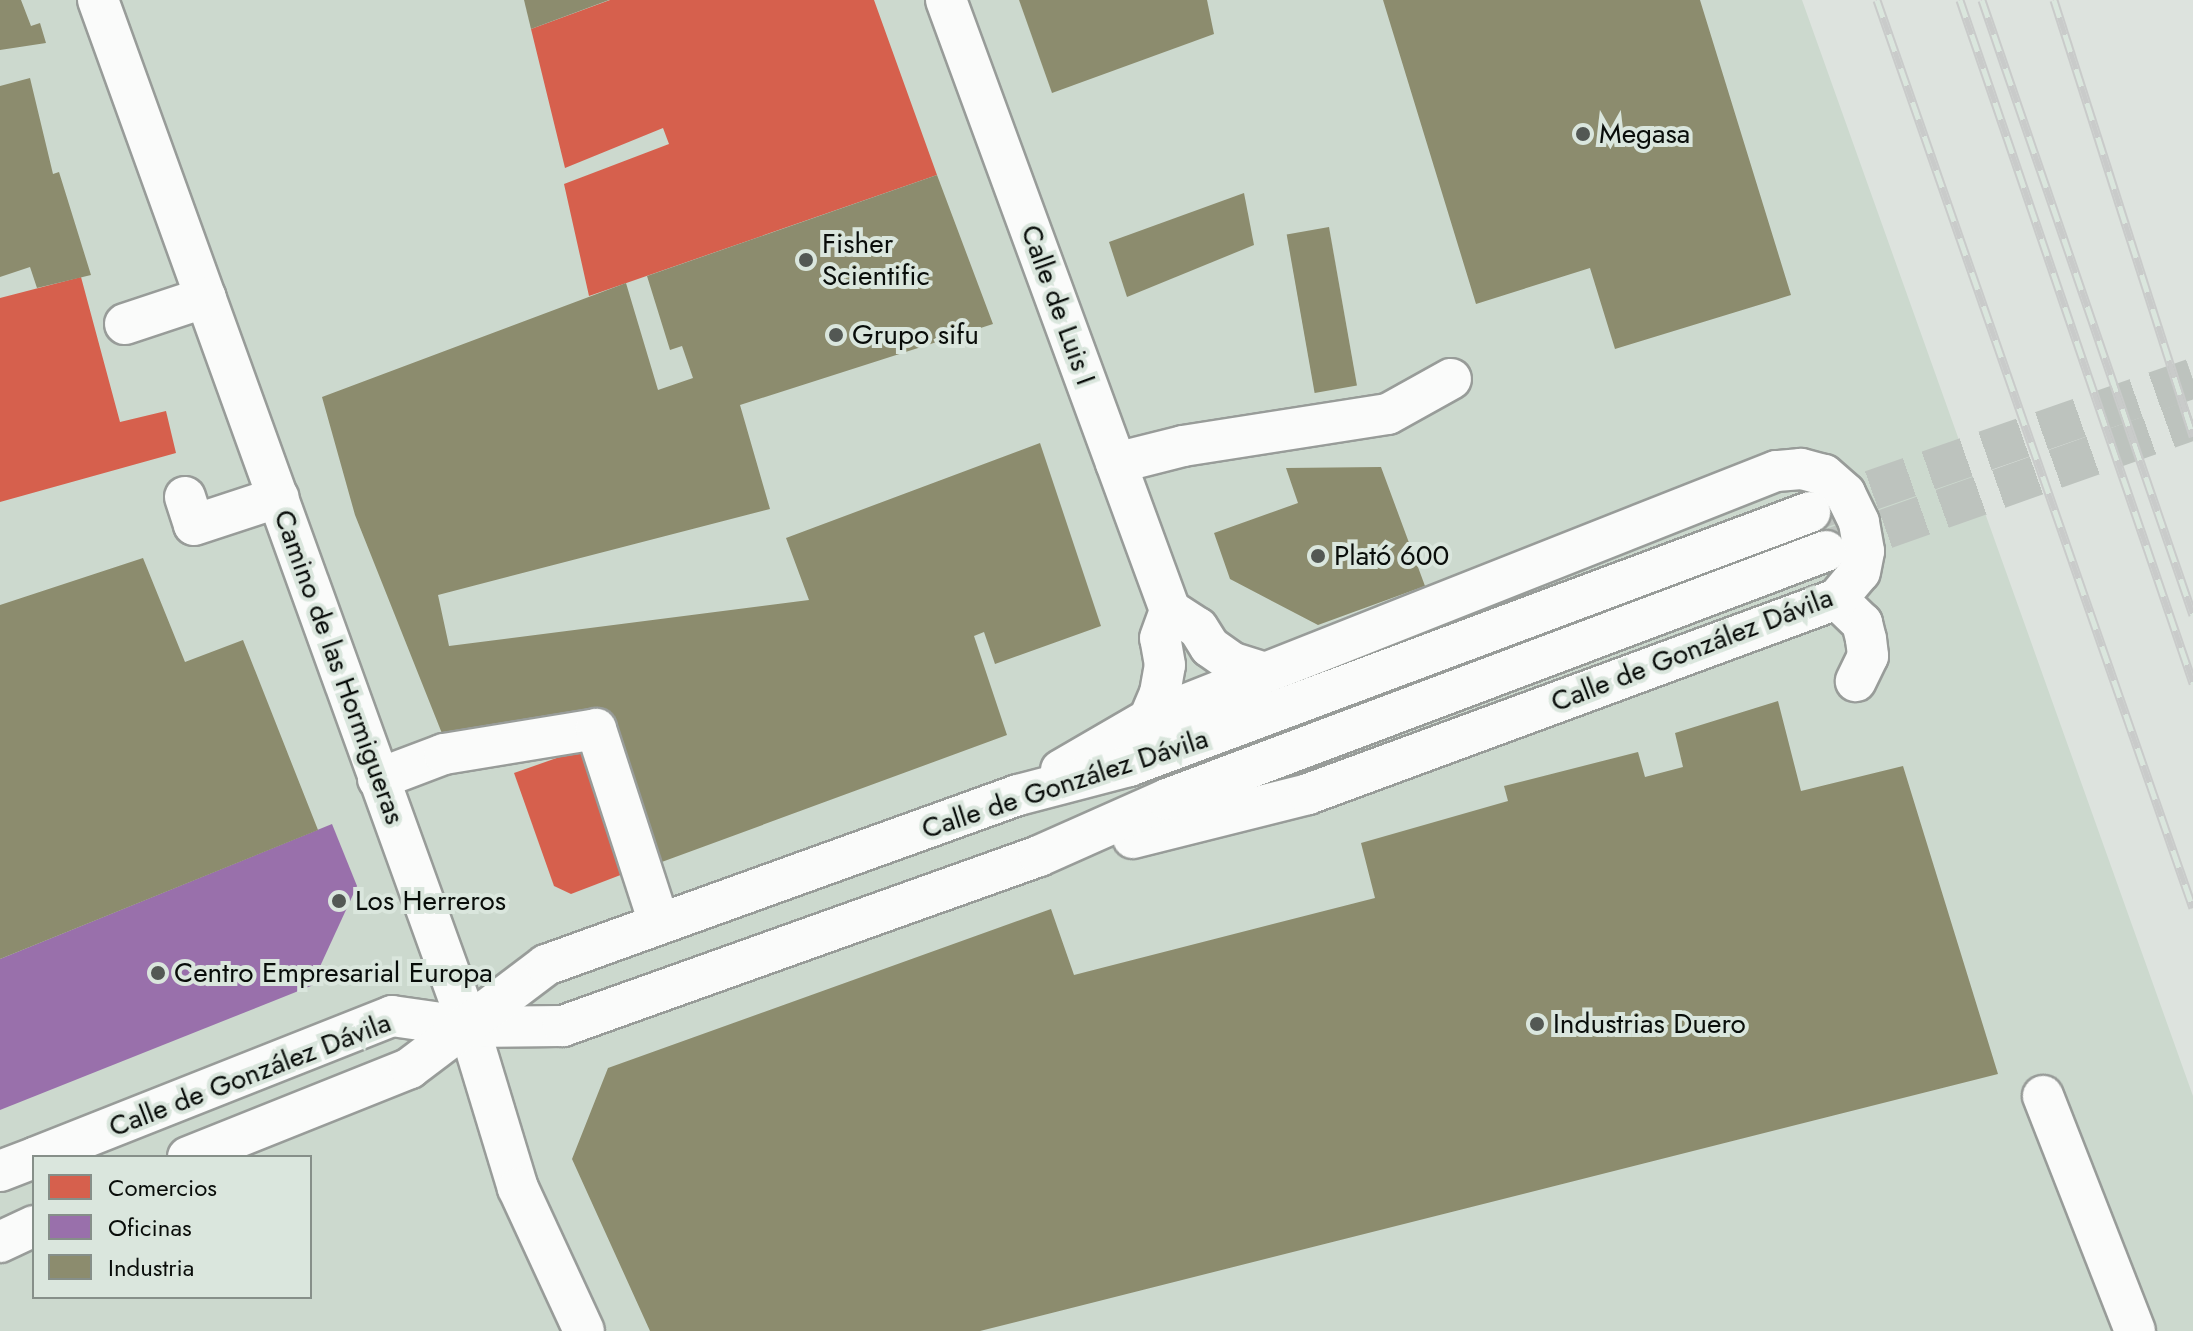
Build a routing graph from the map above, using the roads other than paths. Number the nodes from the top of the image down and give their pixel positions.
1 (98, 0) edge
2 (946, 0) edge
3 (206, 297) junction
4 (125, 324) dead end
5 (1451, 379) dead end
6 (1116, 463) junction
7 (185, 497) dead end
8 (279, 497) junction
9 (1810, 512) tunnel mouth
10 (1826, 551) tunnel mouth
11 (1837, 599) junction
12 (1170, 610) junction
13 (1262, 672) junction
14 (1856, 681) dead end
15 (1149, 719) junction
16 (378, 779) junction
17 (1018, 795) junction
18 (1039, 856) junction
19 (659, 923) junction
20 (469, 1027) junction
21 (2043, 1096) dead end
22 (40, 1155) edge
23 (193, 1155) edge
24 (32, 1158) edge
25 (0, 1171) edge
26 (32, 1227) edge
27 (0, 1242) edge
28 (584, 1331) edge
29 (2135, 1331) edge

1 - 3 street, Camino de las Hormigueras
2 - 6 street, Calle de Luis I
3 - 4 street
3 - 8 street, Camino de las Hormigueras
5 - 6 street
6 - 12 street, Calle de Luis I
7 - 8 street
8 - 16 street, Camino de las Hormigueras
9 - 17 street, Calle de González Dávila
10 - 18 street, Calle de González Dávila
11 - 13 street, Calle de González Dávila
11 - 14 street
11 - 18 street, Calle de González Dávila
12 - 13 street
12 - 15 street
13 - 15 street, Calle de González Dávila
15 - 17 street
16 - 19 street
16 - 20 street, Camino de las Hormigueras
17 - 19 street, Calle de González Dávila
18 - 20 street, Calle de González Dávila
19 - 20 street, Calle de González Dávila
20 - 22 street, Calle de González Dávila
20 - 23 street, Calle de González Dávila
20 - 28 street, Camino de las Hormigueras
21 - 29 street
24 - 25 street, Calle de González Dávila
26 - 27 street

